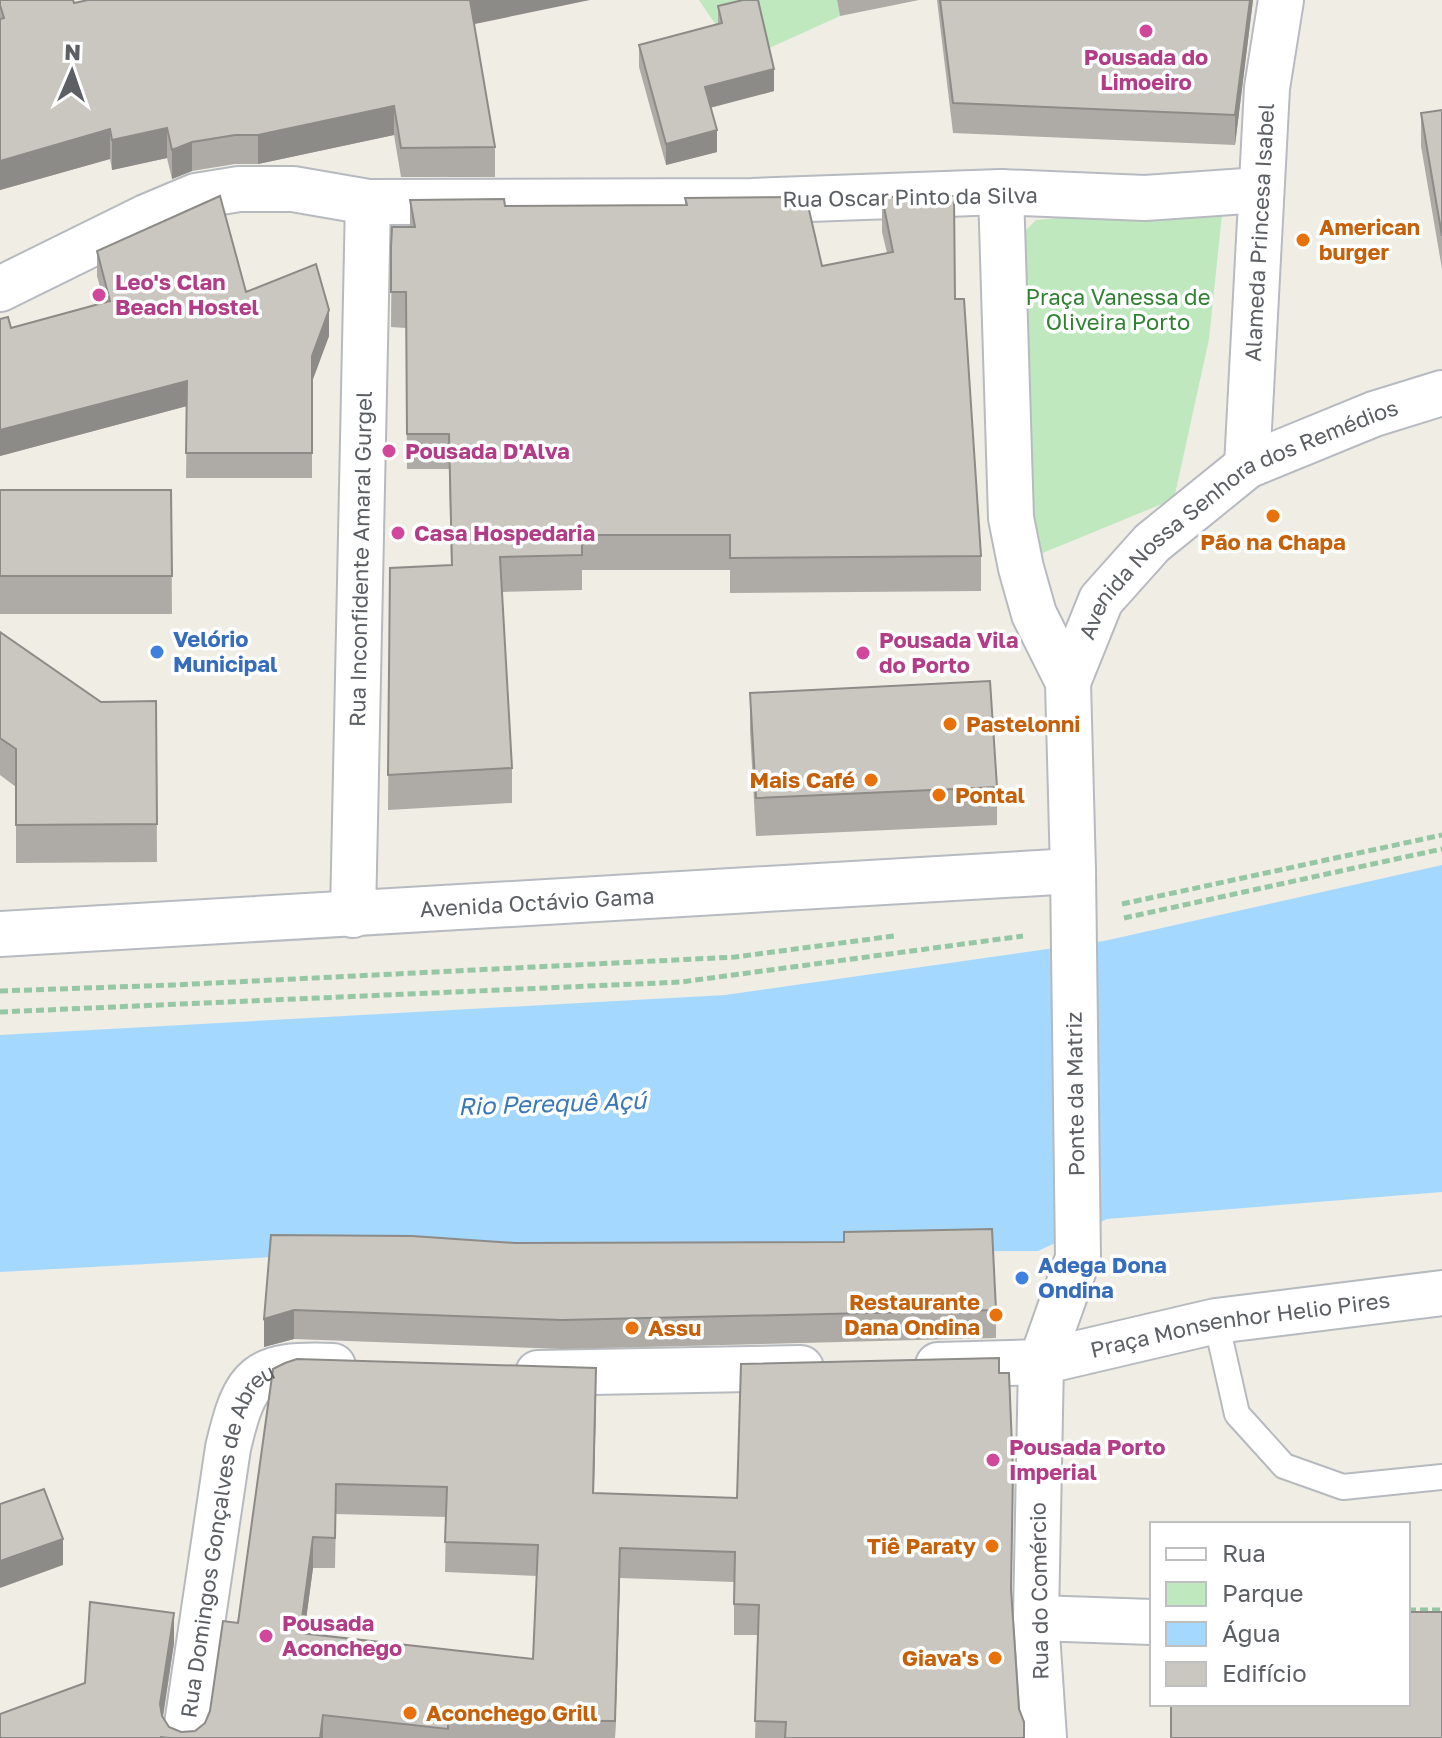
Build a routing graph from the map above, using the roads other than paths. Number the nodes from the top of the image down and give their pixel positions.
1 (1281, 0) edge
2 (1260, 190) junction
3 (1001, 192) junction
4 (368, 202) junction
5 (0, 289) edge
6 (1442, 393) edge
7 (1247, 466) junction
8 (1068, 682) junction
9 (1073, 871) junction
10 (353, 915) junction
11 (0, 934) edge
12 (1078, 1258) joint
13 (1442, 1293) edge
14 (1216, 1321) junction
15 (1041, 1362) junction
16 (897, 1366) edge
17 (372, 1367) edge
18 (833, 1367) edge
19 (499, 1371) edge
20 (1442, 1477) edge
21 (1036, 1618) junction
22 (1150, 1622) edge
23 (185, 1738) edge
24 (1044, 1738) edge

1 - 2 street, Alameda Princesa Isabel
2 - 3 street, Rua Oscar Pinto da Silva
2 - 7 street, Alameda Princesa Isabel
3 - 4 street, Rua Oscar Pinto da Silva
3 - 8 street
4 - 5 street, Rua Oscar Pinto da Silva
4 - 10 street, Rua Inconfidente Amaral Gurgel
6 - 7 street, Avenida Nossa Senhora dos Remédios
7 - 8 street, Avenida Nossa Senhora dos Remédios
8 - 9 street, Ponte da Matriz
9 - 10 street, Avenida Octávio Gama
9 - 12 street, Ponte da Matriz
10 - 11 street, Avenida Octávio Gama
12 - 15 street, Rua do Comércio
13 - 14 street, Praça Monsenhor Helio Pires
14 - 15 street, Praça Monsenhor Helio Pires
14 - 20 lane
15 - 16 street, Praça Monsenhor Helio Pires
15 - 21 street, Rua do Comércio
17 - 23 street, Rua Domingos Gonçalves de Abreu
18 - 19 street
21 - 22 street
21 - 24 street, Rua do Comércio

